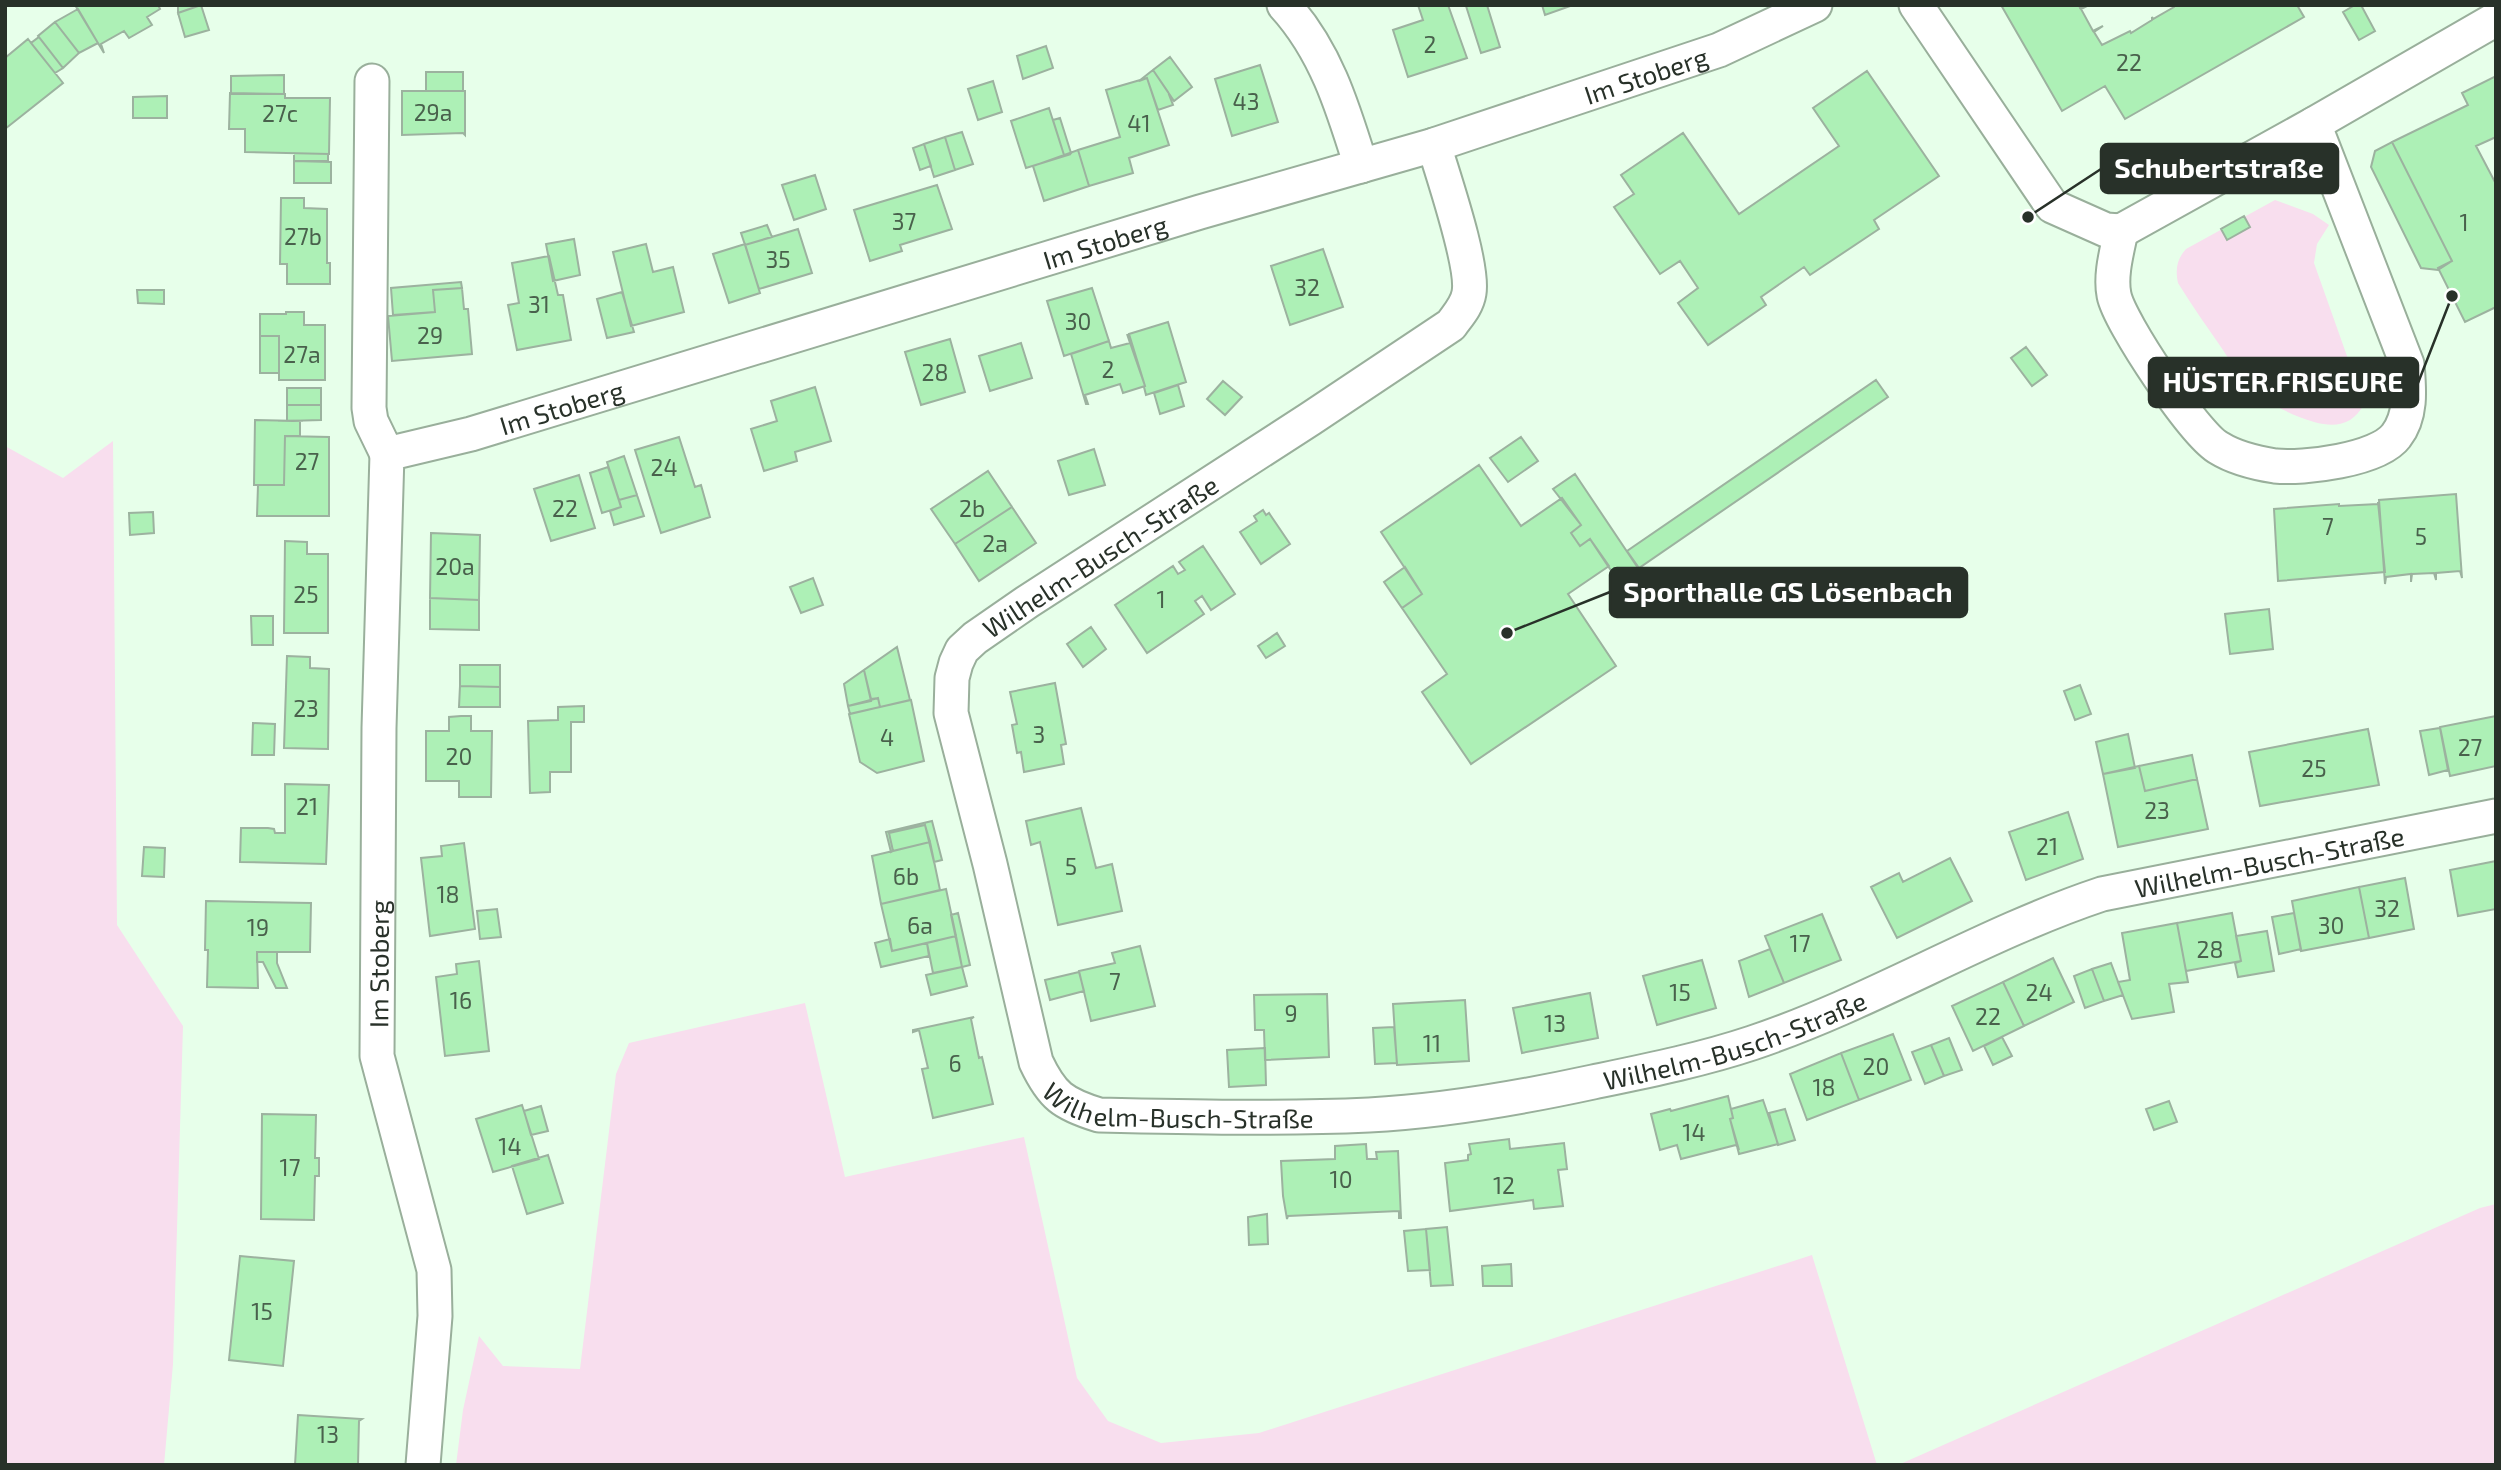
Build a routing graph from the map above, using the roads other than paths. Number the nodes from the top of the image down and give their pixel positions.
1 (1284, 5) edge
2 (1815, 5) edge
3 (1916, 5) edge
4 (2496, 19) edge
5 (372, 81) dead end
6 (2314, 124) junction
7 (1434, 145) junction
8 (1361, 166) junction
9 (2120, 232) junction
10 (387, 454) junction
11 (2496, 816) edge
12 (423, 1465) edge

1 - 8 street
2 - 7 street, Im Stoberg
3 - 9 street
4 - 6 street
5 - 10 street, Im Stoberg
6 - 9 street
6 - 9 street
7 - 8 street, Im Stoberg
7 - 11 street, Wilhelm-Busch-Straße
8 - 10 street, Im Stoberg
10 - 12 street, Im Stoberg

